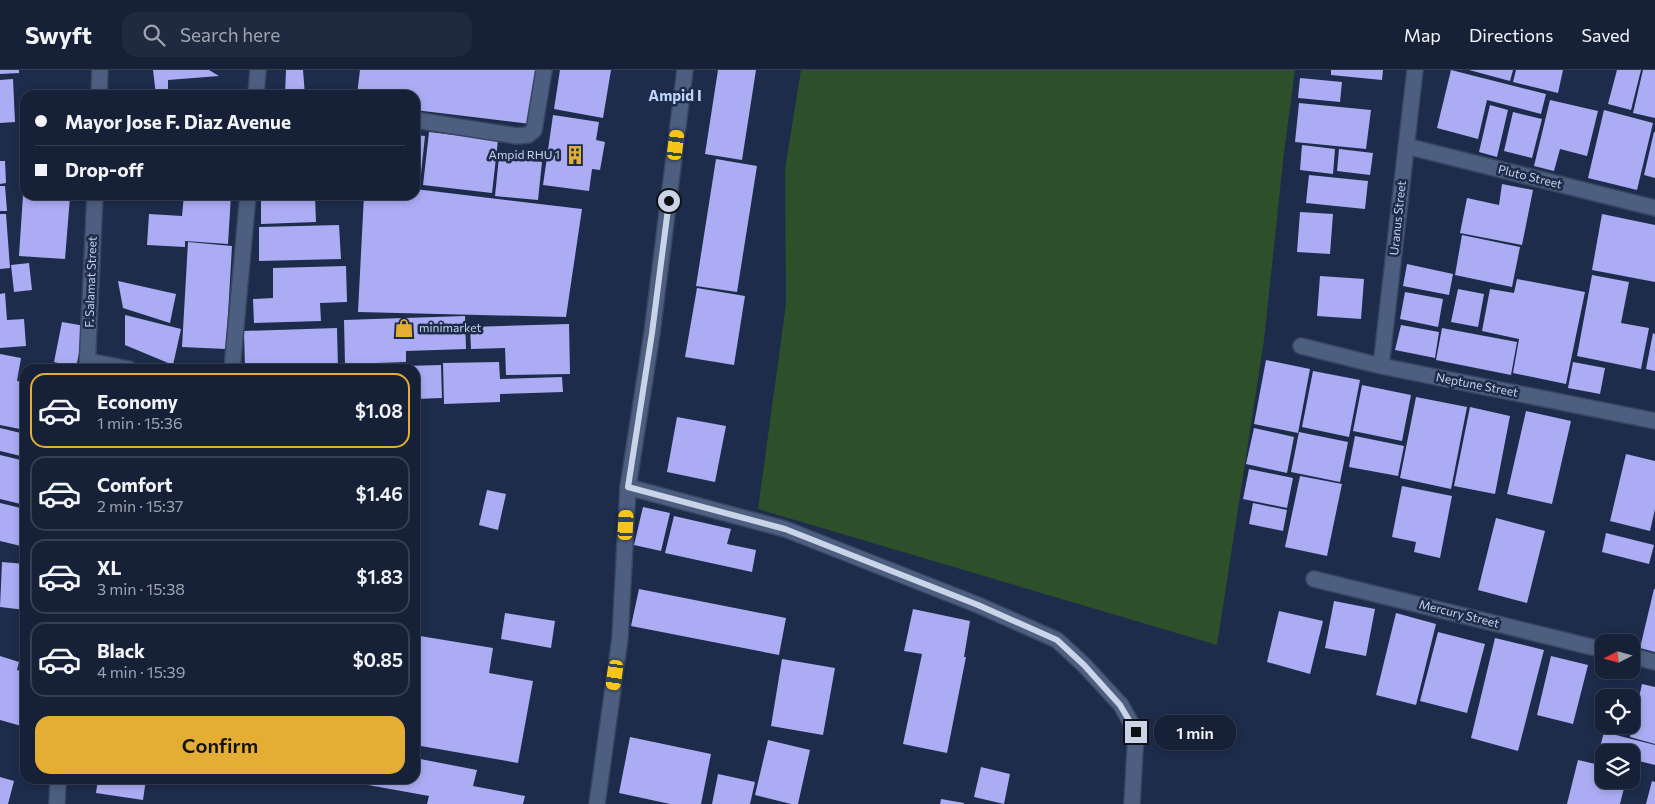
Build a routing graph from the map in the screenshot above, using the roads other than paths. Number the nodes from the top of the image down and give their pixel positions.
1 (100, 70) edge
2 (258, 70) edge
3 (544, 70) edge
4 (685, 70) edge
5 (1415, 70) edge
6 (99, 90) edge
7 (256, 90) edge
8 (420, 121) edge
9 (1406, 146) junction
10 (95, 200) edge
11 (248, 200) edge
12 (1655, 208) edge
13 (1301, 346) dead end
14 (88, 364) edge
15 (232, 364) edge
16 (1381, 366) junction
17 (1655, 421) edge
18 (628, 487) junction
19 (1314, 579) dead end
20 (1595, 648) edge
21 (1640, 658) edge
22 (1655, 662) edge
23 (58, 784) edge
24 (57, 804) edge
25 (597, 804) edge
26 (1132, 804) edge

1 - 6 street
2 - 7 street
3 - 8 street
4 - 18 street
5 - 9 street, Uranus Street
9 - 12 street, Pluto Street
9 - 16 street, Uranus Street
10 - 14 street, F. Salamat Street
11 - 15 street
13 - 16 street, Neptune Street
16 - 17 street, Neptune Street
18 - 25 street
18 - 26 street
19 - 20 street, Mercury Street
21 - 22 street
23 - 24 street

